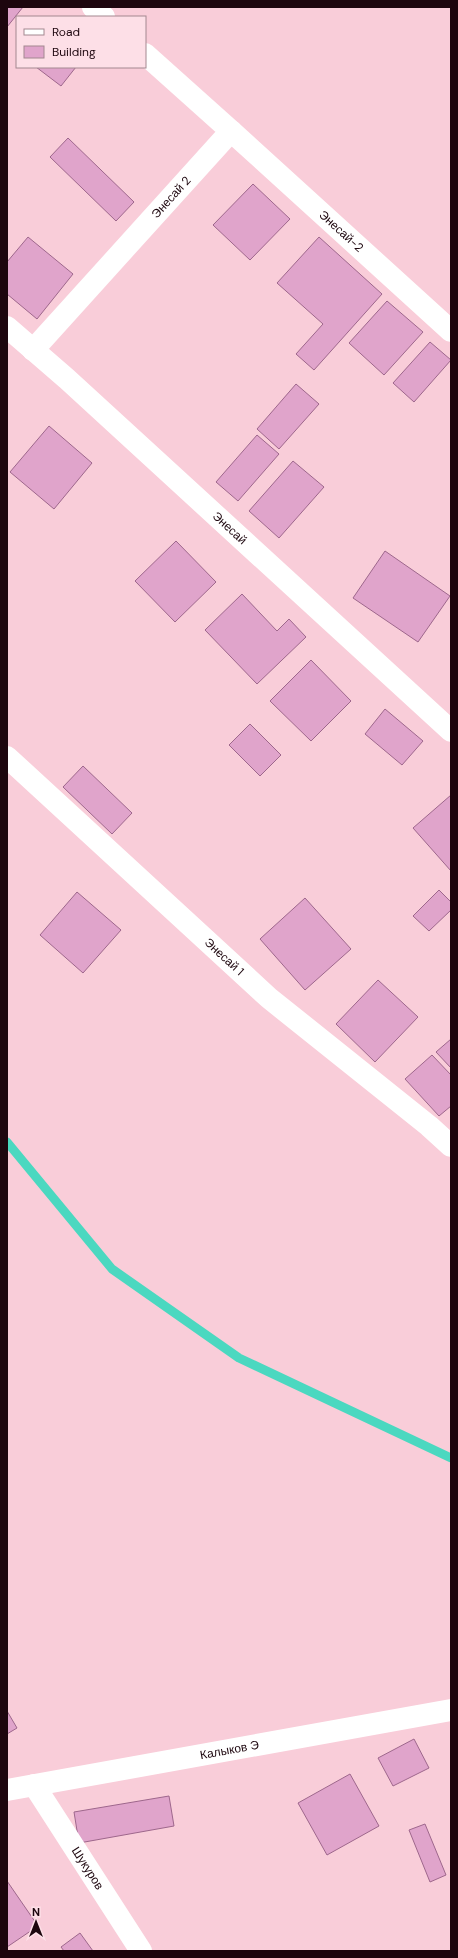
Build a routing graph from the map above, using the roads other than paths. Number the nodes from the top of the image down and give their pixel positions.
1 (93, 7) edge
2 (103, 16) edge
3 (146, 55) edge
4 (231, 131) junction
5 (7, 327) edge
6 (451, 331) edge
7 (33, 350) junction
8 (451, 731) edge
9 (7, 757) edge
10 (451, 1146) edge
11 (451, 1710) edge
12 (34, 1785) junction
13 (7, 1790) edge
14 (141, 1951) edge

1 - 2 street
3 - 4 street
4 - 6 street, Энесай-2
4 - 7 street, Энесай 2
5 - 7 street, Энесай
7 - 8 street, Энесай
9 - 10 street, Энесай 1
11 - 12 street, Калыков Э
12 - 13 street, Калыков Э
12 - 14 street, Шукуров

